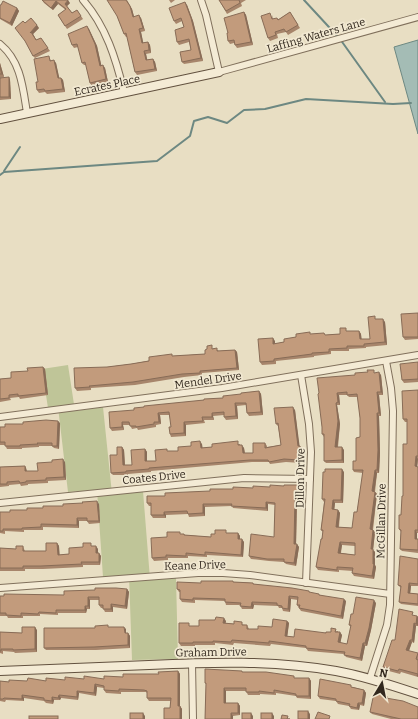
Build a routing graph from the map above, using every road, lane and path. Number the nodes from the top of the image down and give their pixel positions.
1 (83, 0) edge
2 (201, 0) edge
3 (418, 17) edge
4 (0, 44) edge
5 (220, 72) junction
6 (124, 92) junction
7 (27, 113) junction
8 (0, 120) edge
9 (418, 355) edge
10 (386, 361) junction
11 (301, 375) junction
12 (0, 417) edge
13 (310, 479) junction
14 (0, 503) edge
15 (306, 582) junction
16 (0, 588) edge
17 (390, 594) junction
18 (192, 663) junction
19 (0, 671) edge
20 (370, 678) junction
21 (418, 694) edge
22 (193, 719) edge

1 - 6 street
2 - 5 street
3 - 5 street, Laffing Waters Lane
4 - 7 street
5 - 6 street, Ecrates Place
6 - 7 street, Ecrates Place
7 - 8 street, Ecrates Place
9 - 10 street, Mendel Drive
10 - 11 street, Mendel Drive
10 - 17 street, McGillan Drive
11 - 12 street, Mendel Drive
11 - 13 street, Dillon Drive
13 - 14 street, Coates Drive
13 - 15 street, Dillon Drive
15 - 16 street, Keane Drive
15 - 17 street, Keane Drive
17 - 20 street, McGillan Drive
18 - 19 street, Graham Drive
18 - 20 street, Graham Drive
18 - 22 street
20 - 21 street, Graham Drive

